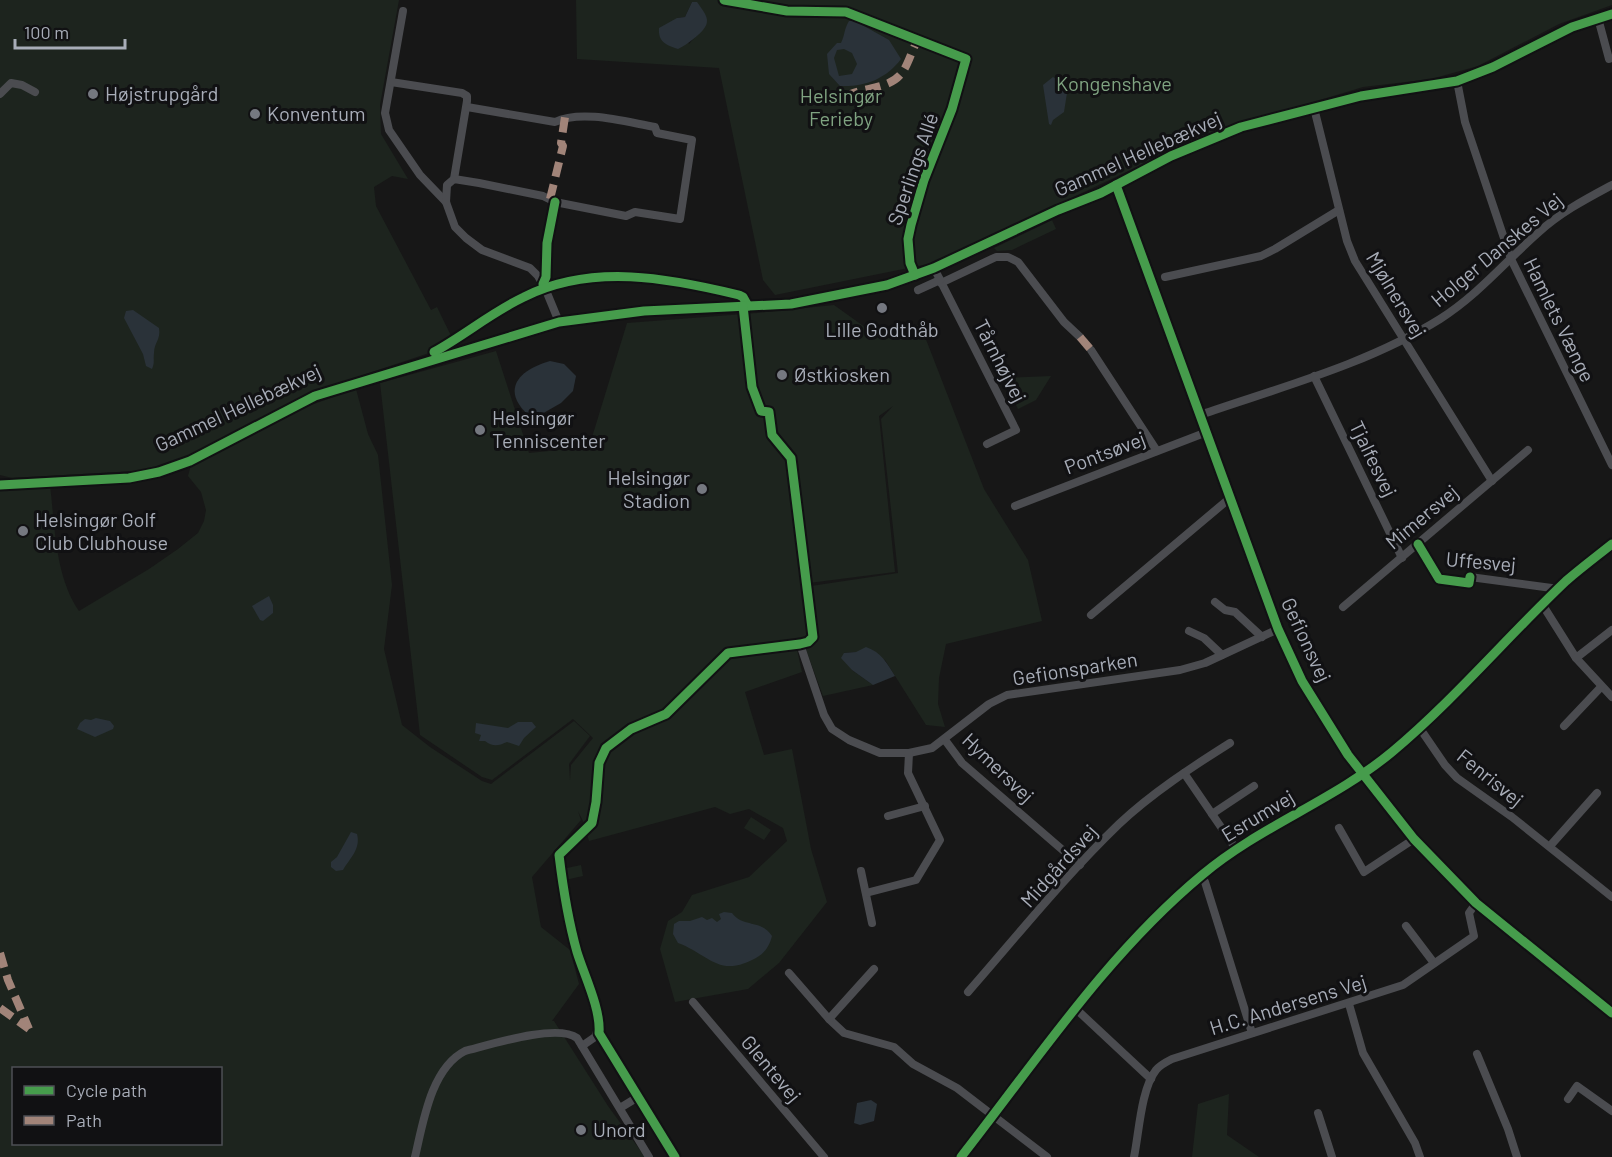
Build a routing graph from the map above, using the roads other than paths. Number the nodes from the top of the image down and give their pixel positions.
1 (403, 11) dead end
2 (1612, 14) edge
3 (1598, 18) junction
4 (1609, 59) dead end
5 (391, 81) junction
6 (1457, 81) junction
7 (35, 92) dead end
8 (0, 94) edge
9 (467, 107) junction
10 (1314, 108) junction
11 (952, 110) dead end
12 (454, 179) junction
13 (1116, 184) junction
14 (1612, 185) edge
15 (446, 202) junction
16 (1339, 210) junction
17 (1511, 259) junction
18 (934, 268) junction
19 (915, 275) junction
20 (1165, 277) dead end
21 (940, 281) junction
22 (918, 290) dead end
23 (559, 322) junction
24 (1080, 338) dead end
25 (1404, 339) junction
26 (1091, 350) dead end
27 (1314, 376) junction
28 (1200, 415) junction
29 (1207, 432) junction
30 (987, 444) dead end
31 (1528, 450) dead end
32 (1157, 451) junction
33 (1612, 465) edge
34 (1492, 481) junction
35 (1, 483) edge
36 (1230, 498) junction
37 (1015, 506) dead end
38 (1612, 544) edge
39 (1402, 558) junction
40 (1470, 578) dead end
41 (1558, 589) junction
42 (1215, 602) dead end
43 (1542, 604) junction
44 (1342, 606) dead end
45 (1091, 615) dead end
46 (1278, 629) junction
47 (1612, 630) edge
48 (1190, 631) dead end
49 (1262, 637) junction
50 (800, 644) dead end
51 (1222, 656) junction
52 (1576, 658) junction
53 (1601, 687) junction
54 (1612, 697) edge
55 (1564, 726) dead end
56 (1419, 727) junction
57 (945, 740) junction
58 (1230, 743) dead end
59 (909, 753) junction
60 (1184, 773) junction
61 (1363, 774) junction
62 (1254, 786) dead end
63 (1597, 793) dead end
64 (925, 806) junction
65 (1212, 814) junction
66 (888, 816) dead end
67 (1339, 828) dead end
68 (1414, 839) junction
69 (1550, 846) junction
70 (1236, 849) junction
71 (1080, 865) junction
72 (861, 871) dead end
73 (1201, 876) junction
74 (866, 893) junction
75 (1612, 897) edge
76 (565, 902) dead end
77 (1476, 903) junction
78 (872, 923) dead end
79 (1406, 926) dead end
80 (1434, 963) junction
81 (874, 969) dead end
82 (789, 973) dead end
83 (968, 992) dead end
84 (693, 1002) dead end
85 (1349, 1004) junction
86 (1076, 1009) junction
87 (1612, 1013) edge
88 (829, 1019) junction
89 (1252, 1034) junction
90 (582, 1046) junction
91 (611, 1053) dead end
92 (1477, 1054) dead end
93 (1150, 1079) junction
94 (639, 1097) junction
95 (1568, 1099) dead end
96 (620, 1108) junction
97 (1612, 1112) edge
98 (1318, 1113) dead end
99 (993, 1117) junction
100 (415, 1157) edge
101 (649, 1157) edge
102 (675, 1157) edge
103 (824, 1157) edge
104 (962, 1157) edge
105 (1047, 1157) edge
106 (1134, 1157) edge
107 (1332, 1157) edge
108 (1420, 1157) edge
109 (1517, 1157) edge

1 - 5 street
2 - 3 main road, Gammel Hellebækvej
3 - 4 street
3 - 6 main road, Gammel Hellebækvej
5 - 9 street
5 - 15 street
6 - 10 main road, Gammel Hellebækvej
6 - 17 street, Hamlets Vænge
7 - 8 street
9 - 12 street
9 - 12 street
10 - 13 main road, Gammel Hellebækvej
10 - 16 street, Mjølnersvej
11 - 19 street, Sperlings Allé
12 - 15 street
13 - 18 street, Gammel Hellebækvej
13 - 28 main road, Gefionsvej
14 - 17 street, Holger Danskes Vej
15 - 23 street
16 - 20 street
16 - 25 street, Mjølnersvej
17 - 25 street, Holger Danskes Vej
17 - 33 street, Hamlets Vænge
18 - 19 street, Gammel Hellebækvej
18 - 21 street, Tårnhøjvej
19 - 23 street, Gammel Hellebækvej
21 - 22 street
21 - 24 street
21 - 30 street, Tårnhøjvej
23 - 35 street, Gammel Hellebækvej
25 - 27 street, Holger Danskes Vej
25 - 34 street, Mjølnersvej
26 - 32 street
27 - 28 street, Holger Danskes Vej
27 - 39 street, Tjalfesvej
28 - 29 main road, Gefionsvej
29 - 32 street, Pontsøvej
29 - 36 main road, Gefionsvej
31 - 34 street, Mimersvej
32 - 37 street, Pontsøvej
34 - 39 street, Mimersvej
36 - 45 street
36 - 46 main road, Gefionsvej
38 - 41 street, Esrumvej
39 - 44 street, Mimersvej
40 - 41 street, Uffesvej
41 - 43 street, Esrumvej
42 - 49 street
43 - 52 street
43 - 56 street, Esrumvej
46 - 49 street, Gefionsparken
46 - 61 main road, Gefionsvej
47 - 52 street
48 - 51 street
49 - 51 street, Gefionsparken
50 - 59 street, Hymersvej
51 - 57 street, Gefionsparken
52 - 53 street
53 - 54 street
53 - 55 street
56 - 61 street, Esrumvej
56 - 69 street, Fenrisvej
57 - 59 street, Hymersvej
57 - 71 street, Hymersvej
58 - 60 street, Midgårdsvej
59 - 64 street
60 - 65 street
60 - 71 street, Midgårdsvej
61 - 68 main road, Gefionsvej
61 - 70 main road, Esrumvej
62 - 65 street
63 - 69 street
64 - 66 street
64 - 74 street
65 - 70 street
67 - 68 street
68 - 77 main road, Gefionsvej
69 - 75 street, Fenrisvej
70 - 73 main road, Esrumvej
71 - 83 street, Midgårdsvej
72 - 74 street
73 - 86 main road, Esrumvej
73 - 89 street
74 - 78 street
76 - 90 street
77 - 80 street, H.C. Andersens Vej
77 - 87 main road, Gefionsvej
79 - 80 street
80 - 85 street, H.C. Andersens Vej
81 - 88 street
82 - 88 street
84 - 103 street, Glentevej
85 - 89 street, H.C. Andersens Vej
85 - 108 street
86 - 93 street
86 - 99 main road, Esrumvej
88 - 99 street
89 - 93 street, H.C. Andersens Vej
90 - 96 street
90 - 100 street
91 - 94 street
92 - 109 street
93 - 106 street
94 - 96 street
94 - 102 street
95 - 97 street
96 - 101 street
98 - 107 street
99 - 104 main road, Esrumvej
99 - 105 street

